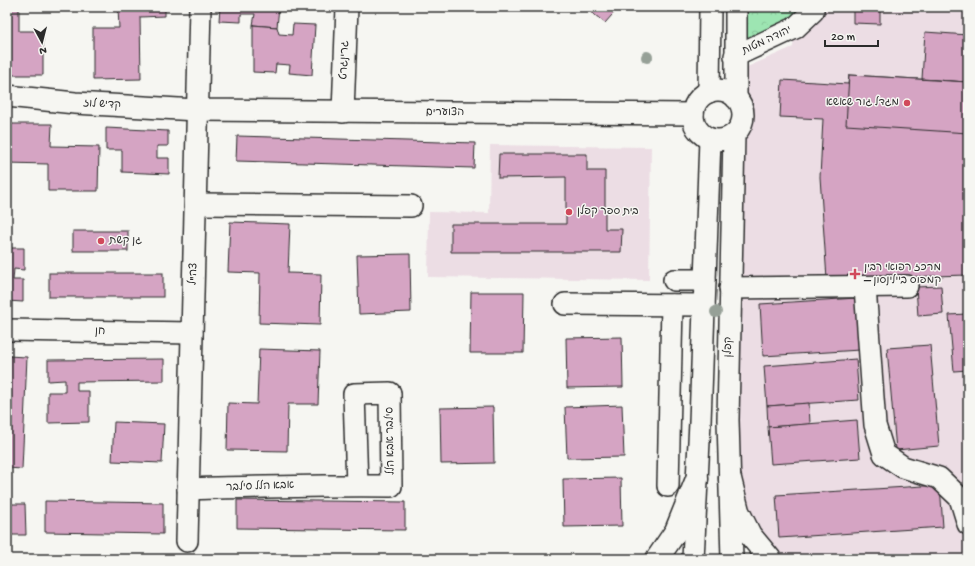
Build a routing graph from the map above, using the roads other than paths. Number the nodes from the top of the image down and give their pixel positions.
1 (200, 7) edge
2 (347, 7) edge
3 (710, 7) edge
4 (736, 7) edge
5 (813, 7) edge
6 (735, 56) junction
7 (709, 92) junction
8 (7, 96) edge
9 (736, 98) junction
10 (196, 110) junction
11 (343, 112) junction
12 (693, 114) junction
13 (734, 135) junction
14 (710, 140) junction
15 (196, 204) junction
16 (411, 206) dead end
17 (674, 280) dead end
18 (705, 280) junction
19 (907, 286) dead end
20 (865, 287) junction
21 (730, 288) junction
22 (565, 304) dead end
23 (672, 305) junction
24 (704, 305) junction
25 (7, 330) edge
26 (192, 333) junction
27 (697, 479) junction
28 (730, 479) junction
29 (357, 486) dead end
30 (668, 486) dead end
31 (188, 489) junction
32 (968, 524) edge
33 (187, 541) dead end
34 (657, 559) edge
35 (693, 559) edge
36 (732, 559) edge
37 (770, 559) edge

1 - 10 street, צה"ל
2 - 11 street, גרינגרט
3 - 7 street
4 - 6 street
5 - 6 street, יהודה מטות
6 - 9 street
7 - 9 street
7 - 12 street
8 - 10 street, קדיש לוז
9 - 13 street
10 - 11 street, הצוערים
10 - 15 street, צה"ל
11 - 12 street, הצוערים
12 - 14 street
13 - 14 street
13 - 21 street, קפלן
14 - 18 street
15 - 16 street
15 - 26 street, צה"ל
17 - 18 street
18 - 24 street
19 - 20 street
20 - 21 street
20 - 32 street
21 - 28 street, קפלן
22 - 23 street
23 - 24 street
23 - 30 street
24 - 27 street
25 - 26 street, חן
26 - 31 street, צה"ל
27 - 34 main road
27 - 35 street
28 - 36 street, קפלן
28 - 37 main road
29 - 31 street, אבא הלל סילבר
31 - 33 street, צה"ל

